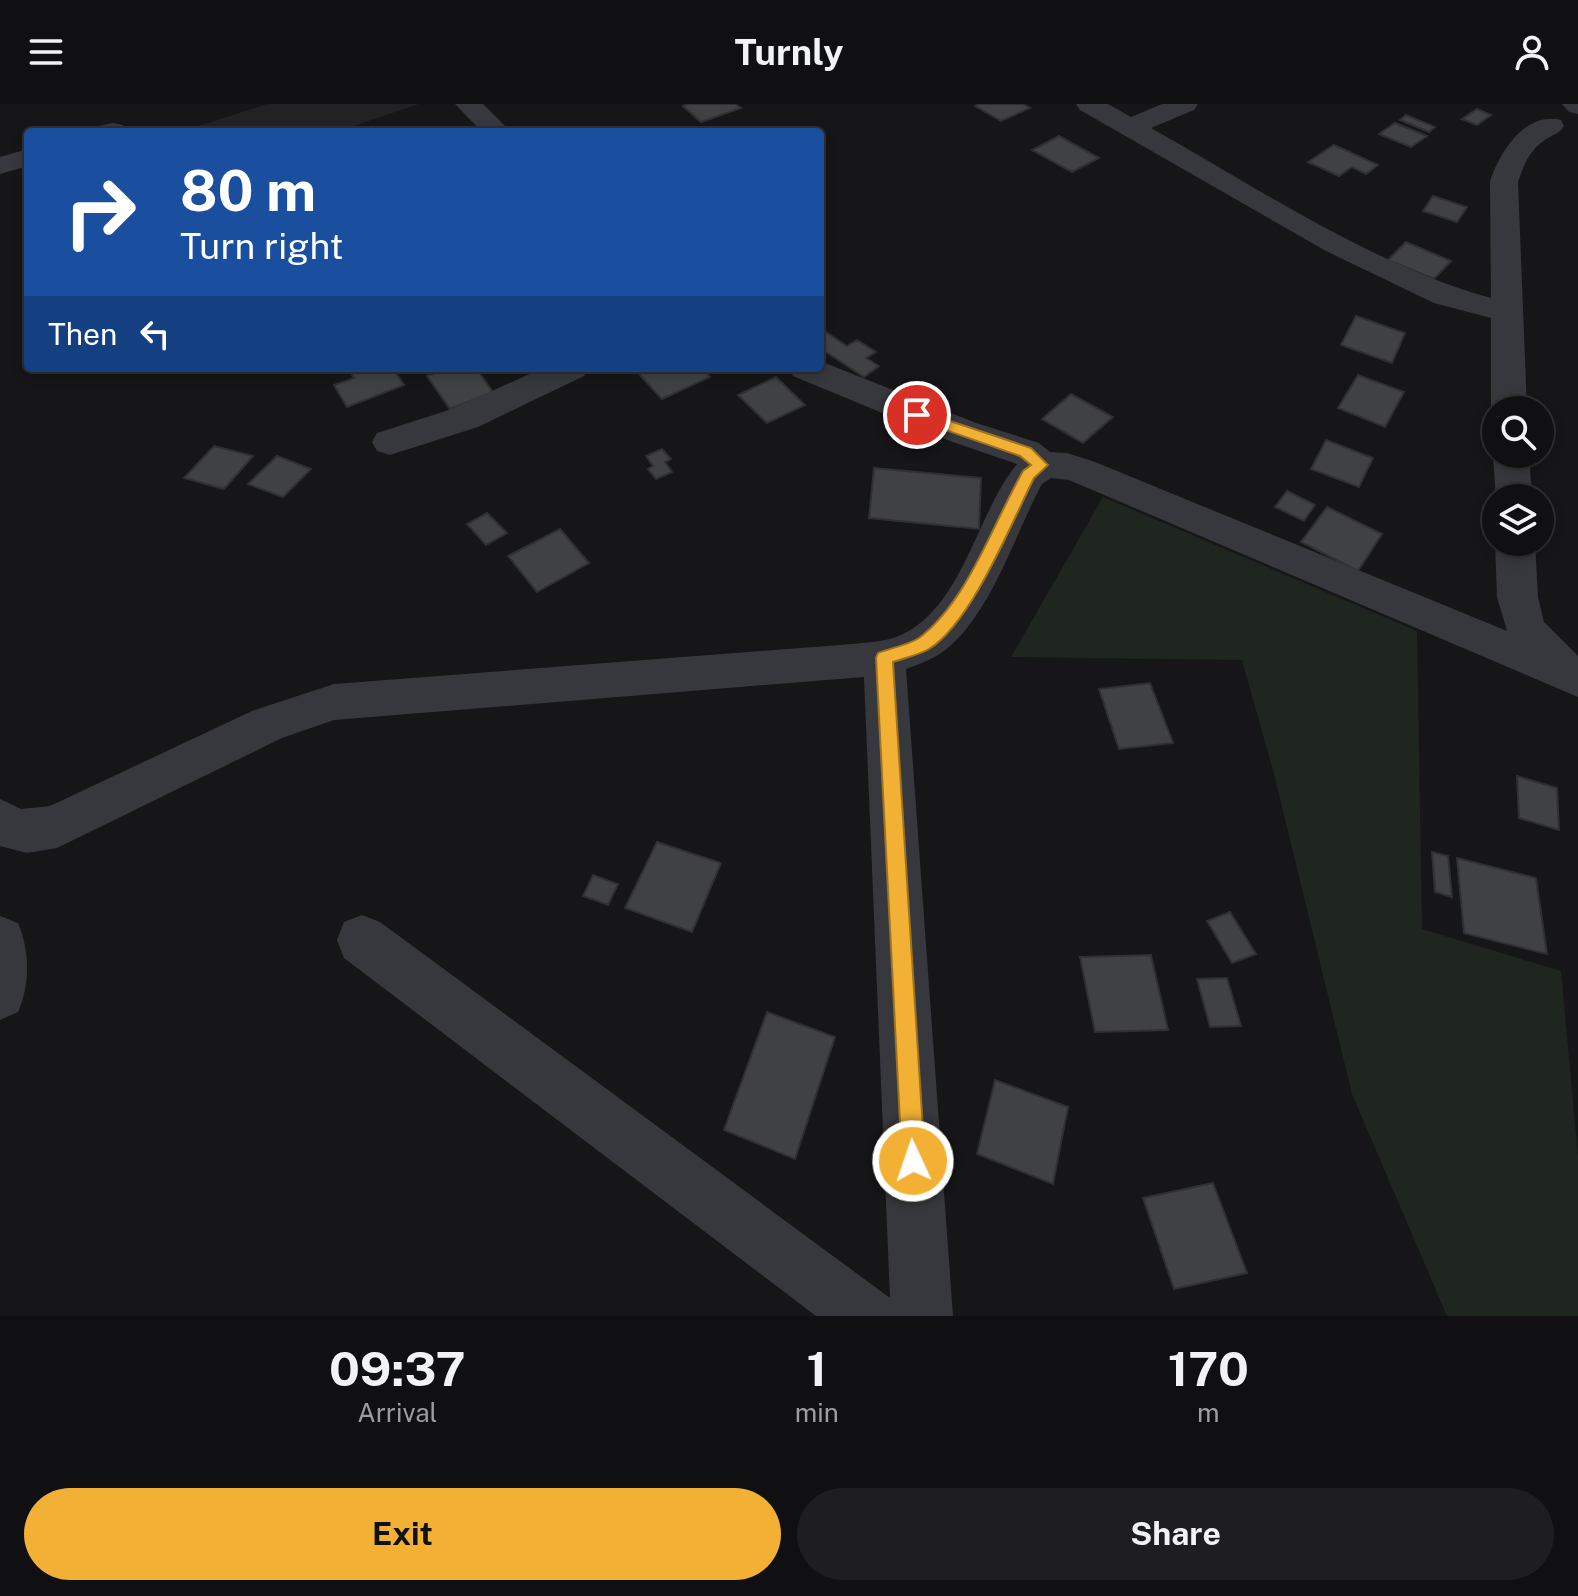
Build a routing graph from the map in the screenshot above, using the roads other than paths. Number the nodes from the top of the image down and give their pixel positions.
1 (468, 104) edge
2 (1089, 104) edge
3 (1185, 104) edge
4 (1571, 120) edge
5 (1130, 127) junction
6 (493, 128) edge
7 (24, 158) edge
8 (0, 166) edge
9 (1505, 312) junction
10 (563, 372) edge
11 (815, 372) edge
12 (1508, 396) edge
13 (390, 442) dead end
14 (1041, 465) junction
15 (1516, 556) edge
16 (1517, 589) junction
17 (1423, 616) junction
18 (884, 658) junction
19 (1578, 678) edge
20 (6, 836) edge
21 (362, 940) dead end
22 (0, 941) edge
23 (0, 994) edge
24 (867, 1316) edge
25 (922, 1316) edge

1 - 6 street
2 - 5 street
3 - 5 street
4 - 9 street
5 - 9 street
7 - 8 street
9 - 12 street
10 - 13 street
11 - 14 street
14 - 17 street
14 - 18 street
15 - 16 street
16 - 17 street
16 - 19 street
17 - 19 street
18 - 20 street
18 - 25 street
21 - 24 street
22 - 23 street

